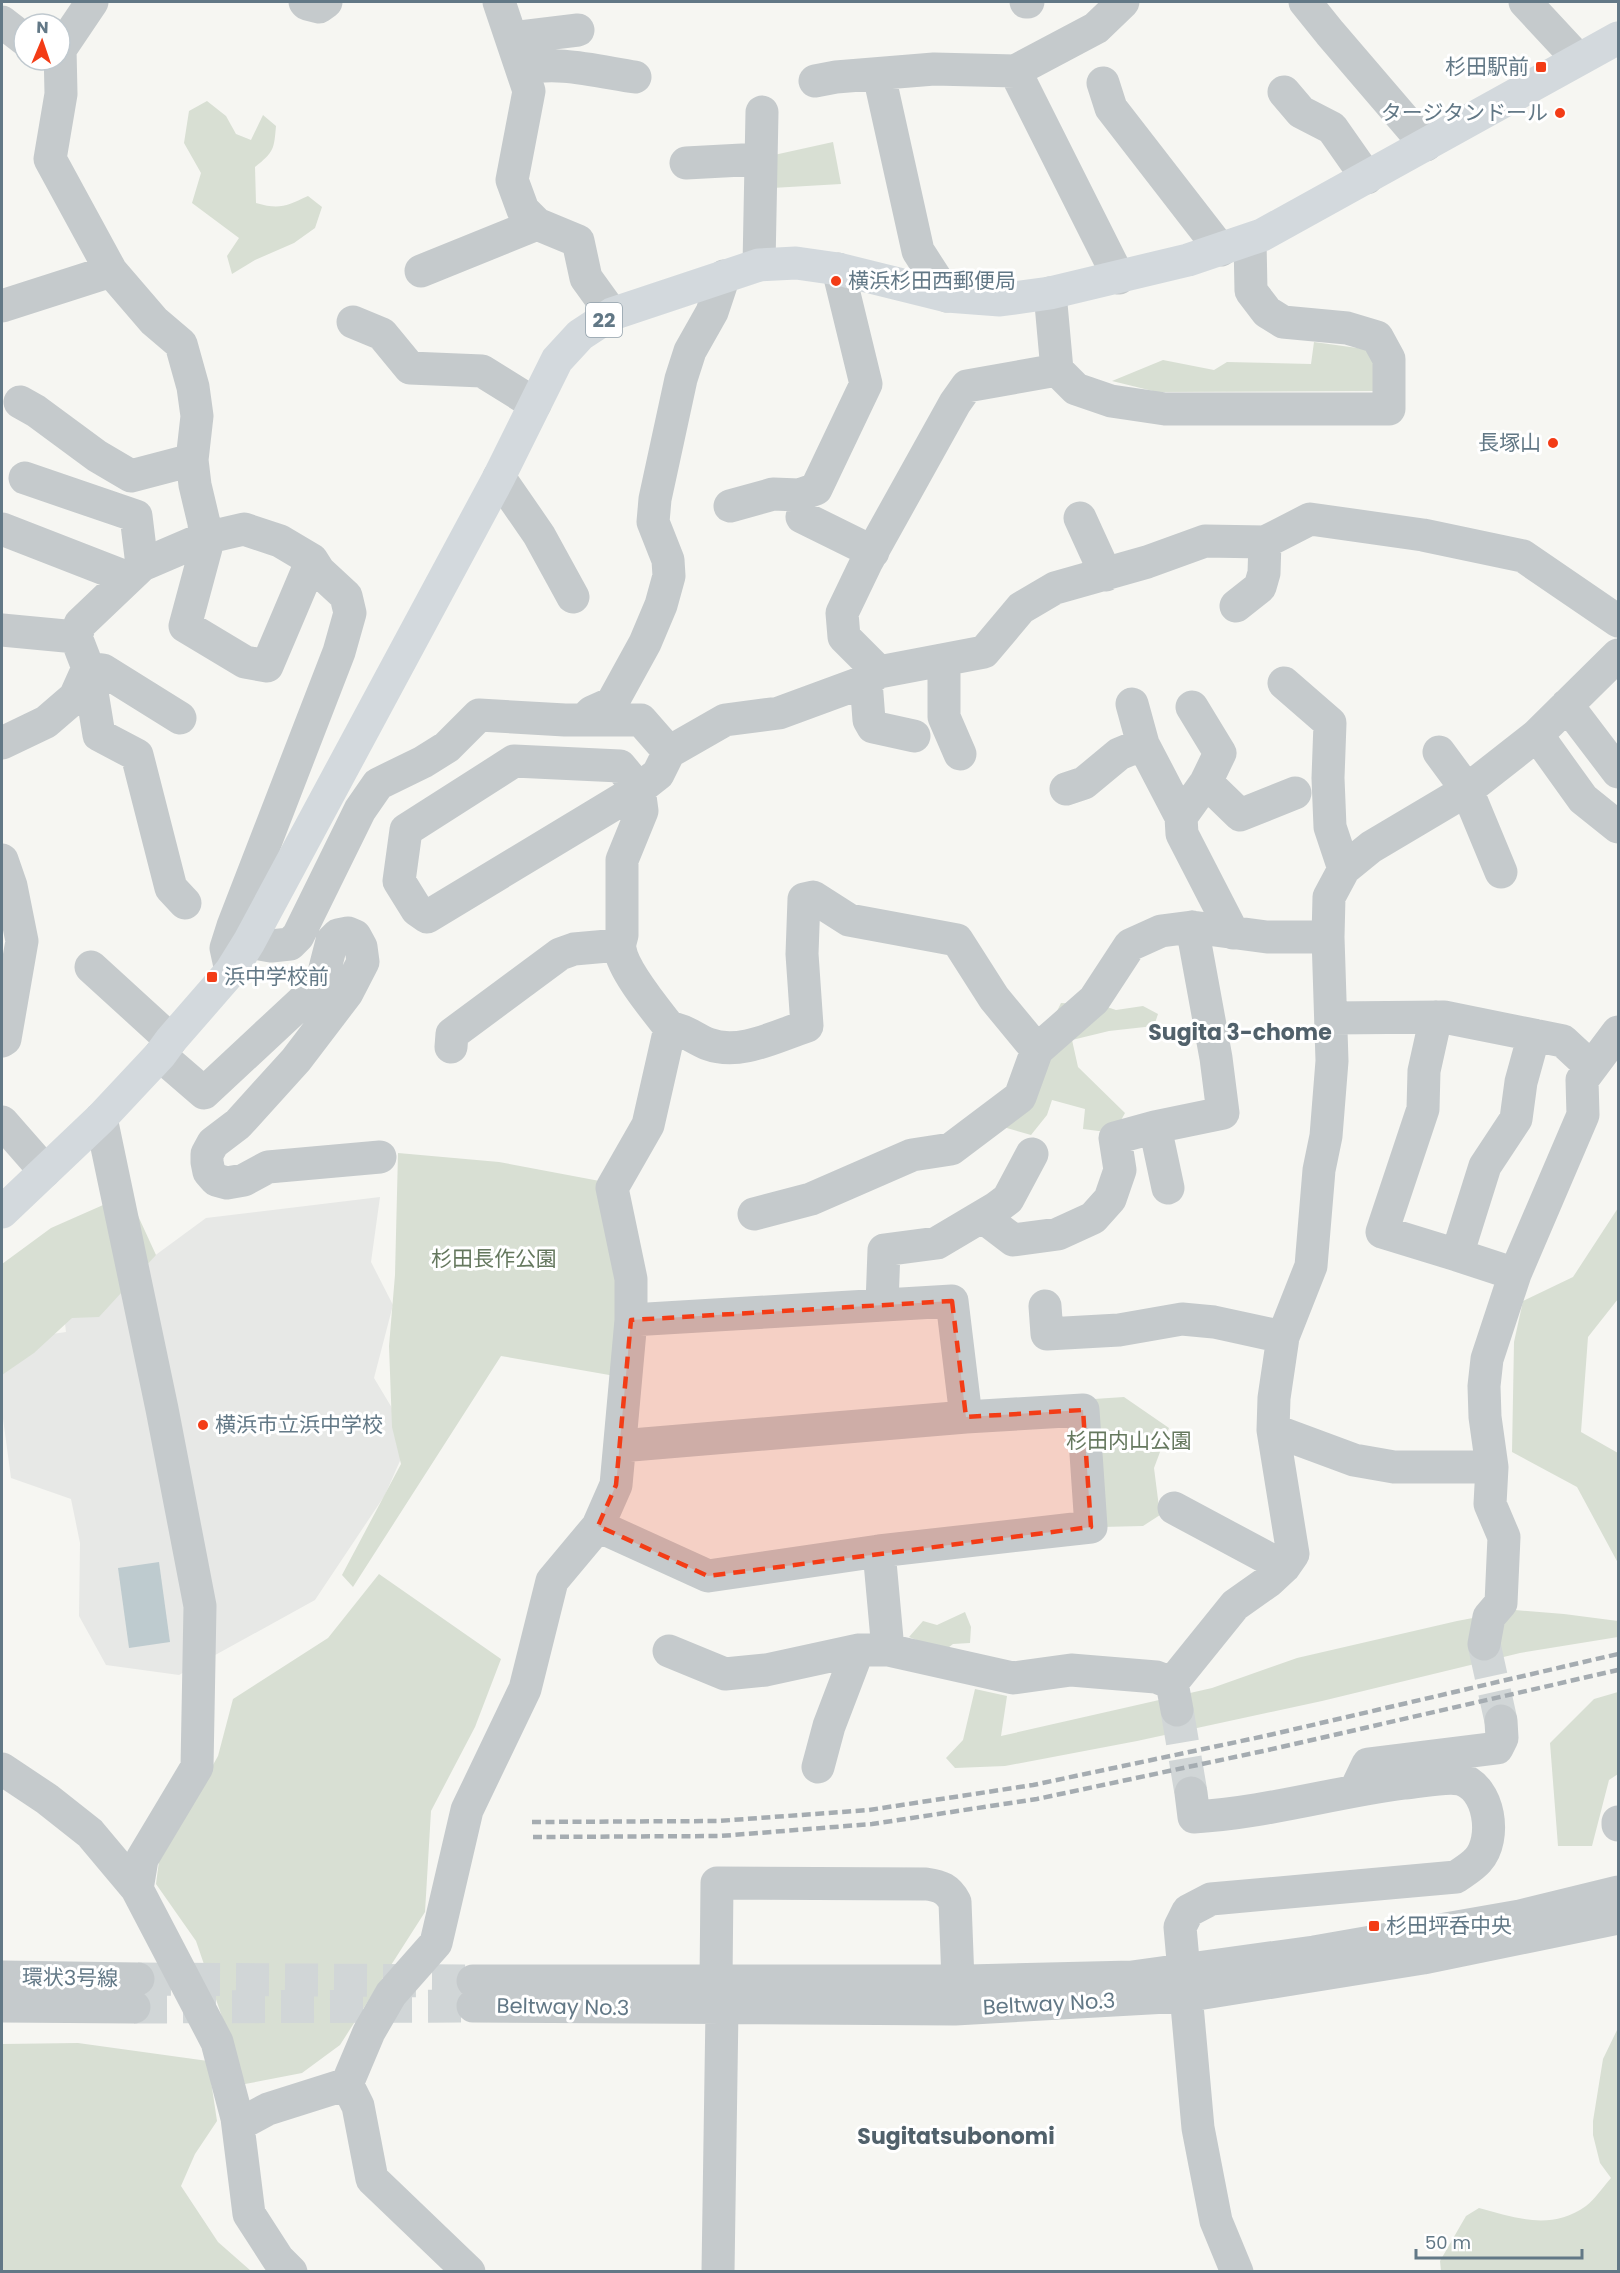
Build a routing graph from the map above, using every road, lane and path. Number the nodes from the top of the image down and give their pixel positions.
1 (92, 2) edge
2 (305, 2) edge
3 (326, 2) edge
4 (499, 2) edge
5 (1123, 2) edge
6 (1305, 2) edge
7 (1525, 2) edge
8 (578, 30) dead end
9 (72, 31) edge
10 (512, 38) junction
11 (1618, 38) edge
12 (1578, 59) junction
13 (522, 71) junction
14 (1015, 71) junction
15 (61, 72) edge
16 (828, 72) dead end
17 (879, 75) junction
18 (635, 77) dead end
19 (1103, 82) dead end
20 (1284, 92) dead end
21 (762, 112) dead end
22 (1426, 145) junction
23 (761, 159) junction
24 (686, 163) dead end
25 (1367, 178) junction
26 (537, 224) junction
27 (1236, 245) junction
28 (759, 265) junction
29 (838, 268) junction
30 (111, 271) junction
31 (421, 271) dead end
32 (724, 276) junction
33 (1119, 278) junction
34 (1050, 293) junction
35 (947, 296) junction
36 (2, 306) edge
37 (612, 314) junction
38 (353, 322) dead end
39 (1057, 370) junction
40 (36, 402) dead end
41 (535, 404) junction
42 (192, 460) junction
43 (499, 477) junction
44 (25, 478) dead end
45 (730, 506) dead end
46 (802, 518) dead end
47 (1080, 518) dead end
48 (2, 529) edge
49 (205, 538) junction
50 (1265, 542) junction
51 (873, 552) junction
52 (312, 560) junction
53 (135, 571) junction
54 (1106, 575) junction
55 (573, 597) dead end
56 (1236, 606) dead end
57 (1618, 621) edge
58 (2, 630) edge
59 (76, 636) junction
60 (1618, 655) edge
61 (944, 661) junction
62 (88, 668) junction
63 (872, 676) junction
64 (1284, 684) dead end
65 (1132, 704) dead end
66 (1567, 705) junction
67 (1192, 707) dead end
68 (180, 718) dead end
69 (585, 720) junction
70 (1537, 735) junction
71 (914, 736) dead end
72 (2, 743) edge
73 (1143, 744) junction
74 (447, 747) junction
75 (669, 752) junction
76 (1439, 752) dead end
77 (960, 754) dead end
78 (1618, 772) edge
79 (1206, 782) junction
80 (639, 789) junction
81 (1066, 789) dead end
82 (468, 790) junction
83 (1467, 790) junction
84 (1295, 793) dead end
85 (1181, 817) junction
86 (1618, 827) edge
87 (2, 860) edge
88 (1344, 869) junction
89 (1501, 872) dead end
90 (185, 903) dead end
91 (1192, 927) junction
92 (1233, 933) junction
93 (1328, 937) junction
94 (249, 942) junction
95 (619, 945) junction
96 (92, 967) dead end
97 (231, 971) junction
98 (1436, 1017) junction
99 (1331, 1018) junction
100 (670, 1028) junction
101 (1618, 1032) edge
102 (1534, 1035) junction
103 (2, 1041) edge
104 (165, 1047) junction
105 (451, 1047) dead end
106 (1037, 1050) junction
107 (1591, 1067) junction
108 (101, 1118) junction
109 (2, 1122) edge
110 (1155, 1127) junction
111 (1032, 1154) dead end
112 (380, 1157) dead end
113 (45, 1171) junction
114 (1168, 1188) dead end
115 (5, 1203) edge
116 (996, 1208) junction
117 (754, 1214) dead end
118 (1457, 1255) junction
119 (1515, 1274) junction
120 (882, 1304) junction
121 (1045, 1306) dead end
122 (631, 1320) junction
123 (1283, 1337) junction
124 (966, 1417) junction
125 (1273, 1430) junction
126 (620, 1446) junction
127 (1492, 1467) junction
128 (1173, 1508) dead end
129 (598, 1526) junction
130 (879, 1551) junction
131 (1284, 1567) junction
132 (1484, 1644) tunnel mouth
133 (873, 1650) junction
134 (669, 1651) dead end
135 (1501, 1721) tunnel mouth
136 (818, 1767) dead end
137 (2, 1769) edge
138 (1356, 1789) junction
139 (1191, 1793) tunnel mouth
140 (137, 1889) junction
141 (1618, 1893) edge
142 (1618, 1918) edge
143 (2, 1977) edge
144 (958, 1981) junction
145 (1184, 1983) junction
146 (473, 1993) tunnel mouth
147 (719, 1995) junction
148 (2, 2006) edge
149 (347, 2084) junction
150 (238, 2125) junction
151 (291, 2271) edge
152 (469, 2271) edge
153 (718, 2271) edge
154 (1237, 2271) edge

1 - 9 street
2 - 3 street
4 - 10 street
5 - 14 street
6 - 22 street
7 - 12 street
8 - 10 street
10 - 13 street
11 - 12 main road, 22
12 - 22 main road, 22
13 - 18 street
13 - 26 street
14 - 17 street
14 - 33 street
15 - 30 street
16 - 17 street
17 - 35 street
19 - 27 street
20 - 25 street
21 - 23 street
22 - 25 main road, 22
23 - 24 street
23 - 28 street
25 - 27 main road, 22
26 - 31 street
26 - 37 street
27 - 33 main road, 22
27 - 39 street
28 - 29 main road, 22
28 - 32 main road, 22
29 - 35 main road, 22
29 - 45 street
30 - 36 street
30 - 42 street
32 - 37 main road, 22
32 - 69 street
33 - 34 main road, 22
34 - 35 main road, 22
34 - 39 street
37 - 41 main road, 22
38 - 41 street
39 - 51 street
40 - 42 street
41 - 43 main road, 22
42 - 49 street
43 - 55 street
43 - 94 main road, 22
44 - 53 street
46 - 51 street
47 - 54 street
48 - 53 street
49 - 52 street
49 - 52 street
49 - 53 street
50 - 54 street
50 - 56 street
50 - 57 street
51 - 63 street
52 - 97 street
53 - 59 street
54 - 61 street
58 - 59 street
59 - 62 street
60 - 66 street
61 - 63 street
61 - 77 street
62 - 68 street
62 - 72 street
62 - 90 street
63 - 71 street
63 - 75 street
64 - 88 street
65 - 73 street
66 - 70 street
66 - 78 street
67 - 79 street
69 - 74 street
69 - 75 street
70 - 83 street
70 - 86 street
73 - 81 street
73 - 85 street
74 - 82 street
74 - 94 street
75 - 80 street
76 - 83 street
79 - 84 street
79 - 85 street
80 - 82 street
80 - 82 street
80 - 95 street
83 - 88 street
83 - 89 street
85 - 92 street
87 - 103 street
88 - 93 street
91 - 92 street
91 - 106 street
91 - 110 street
92 - 93 street
93 - 99 street
94 - 97 main road, 22
95 - 100 street
95 - 105 street
96 - 104 street
97 - 104 main road, 22
98 - 99 street
98 - 102 street
98 - 118 street
99 - 123 street
100 - 106 street
100 - 122 street
101 - 107 street
102 - 107 street
102 - 118 street
104 - 108 main road, 22
104 - 112 street
106 - 117 street
107 - 119 street
108 - 113 main road, 22
108 - 140 street
109 - 113 street
110 - 114 street
110 - 116 street
111 - 116 street
113 - 115 main road, 22
116 - 120 street
118 - 119 street
119 - 127 street
120 - 122 street
120 - 124 street
121 - 123 street
122 - 126 street
123 - 125 street
124 - 126 street
124 - 130 street
125 - 127 street
125 - 131 street
126 - 129 street
127 - 132 street
128 - 131 street
129 - 130 street
129 - 149 street
130 - 133 street
131 - 133 street
133 - 134 street
133 - 136 street
135 - 138 street
137 - 140 street
138 - 139 street
138 - 145 street
140 - 150 street
141 - 145 street, Beltway No.3
142 - 145 street, Beltway No.3
143 - 148 street, 環状3号線
144 - 145 street, Beltway No.3
144 - 147 street, Beltway No.3
144 - 147 street
145 - 147 street, Beltway No.3
145 - 154 street
146 - 147 street, Beltway No.3
147 - 153 street
149 - 150 street
149 - 152 street
150 - 151 street

